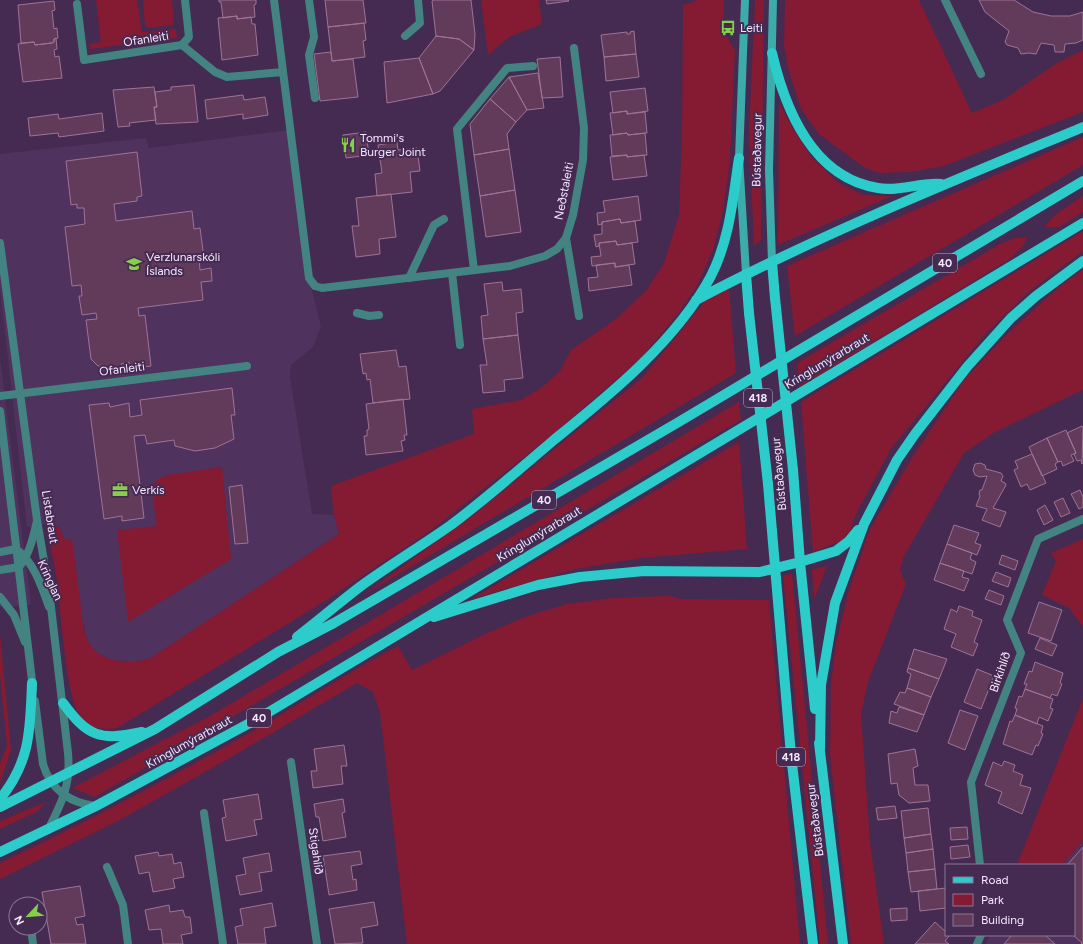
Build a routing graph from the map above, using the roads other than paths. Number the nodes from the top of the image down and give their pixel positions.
1 (185, 0) edge
2 (274, 0) edge
3 (309, 0) edge
4 (418, 0) edge
5 (745, 0) edge
6 (773, 0) edge
7 (945, 0) edge
8 (77, 4) dead end
9 (405, 36) dead end
10 (182, 45) junction
11 (574, 48) dead end
12 (772, 53) junction
13 (533, 66) dead end
14 (283, 72) junction
15 (980, 74) dead end
16 (314, 98) dead end
17 (1083, 127) edge
18 (739, 158) junction
19 (1083, 181) edge
20 (945, 184) junction
21 (444, 219) dead end
22 (1083, 223) edge
23 (566, 238) junction
24 (0, 243) edge
25 (1083, 261) edge
26 (772, 262) junction
27 (474, 270) junction
28 (452, 273) junction
29 (746, 274) junction
30 (409, 278) junction
31 (694, 301) junction
32 (357, 313) dead end
33 (379, 315) dead end
34 (579, 316) dead end
35 (460, 345) dead end
36 (247, 366) dead end
37 (20, 393) junction
38 (0, 396) edge
39 (0, 411) edge
40 (3, 460) edge
41 (1083, 519) edge
42 (37, 520) junction
43 (864, 524) junction
44 (16, 549) junction
45 (0, 552) edge
46 (26, 557) junction
47 (800, 562) junction
48 (19, 567) junction
49 (775, 568) junction
50 (0, 570) edge
51 (0, 597) edge
52 (52, 613) junction
53 (418, 622) junction
54 (29, 652) junction
55 (278, 652) junction
56 (32, 683) junction
57 (63, 703) junction
58 (156, 729) junction
59 (820, 749) junction
60 (291, 762) dead end
61 (70, 772) junction
62 (50, 781) junction
63 (64, 795) junction
64 (0, 799) edge
65 (96, 806) junction
66 (0, 807) edge
67 (204, 813) dead end
68 (48, 830) junction
69 (0, 852) edge
70 (980, 864) edge
71 (107, 867) dead end
72 (128, 944) edge
73 (223, 944) edge
74 (317, 944) edge
75 (813, 944) edge
76 (843, 944) edge

1 - 10 street
2 - 14 street
3 - 16 street
4 - 9 street
5 - 18 main road, Bústaðavegur
6 - 12 main road, Bústaðavegur
7 - 15 street
8 - 10 street, Ofanleiti
10 - 14 street, Ofanleiti
11 - 23 street, Neðstaleiti
12 - 20 main road
12 - 26 main road, Bústaðavegur
13 - 27 street
14 - 30 street, Neðstaleiti
17 - 20 main road
18 - 29 main road, Bústaðavegur
18 - 31 main road
19 - 55 main road, Kringlumýrarbraut / 40
20 - 26 main road
21 - 30 street
22 - 53 main road, Kringlumýrarbraut / 40
23 - 27 street, Neðstaleiti
23 - 34 street
24 - 37 street, Listabraut
25 - 43 main road
26 - 29 main road
26 - 47 main road, Bústaðavegur / 418, bridge
27 - 28 street, Neðstaleiti
28 - 30 street, Neðstaleiti
28 - 35 street
29 - 31 main road
29 - 49 main road, Bústaðavegur / 418, bridge
31 - 55 main road
32 - 33 street
36 - 37 street, Ofanleiti
37 - 38 street, Ofanleiti
37 - 42 street, Listabraut
39 - 40 street
40 - 44 street
41 - 70 street, Birkihlíð
42 - 46 street, Kringlan
42 - 52 street, Listabraut
43 - 47 main road
43 - 59 main road
44 - 45 street
44 - 46 street, Kringlan
44 - 48 street
46 - 48 street, Kringlan
46 - 52 street, Kringlan
47 - 49 main road
47 - 59 main road, Bústaðavegur / 418
48 - 50 street, Kringlan
48 - 54 street
49 - 53 main road
49 - 75 main road, Bústaðavegur / 418
51 - 54 street
52 - 57 street, Listabraut
53 - 65 main road, Kringlumýrarbraut / 40
54 - 56 street
55 - 58 main road, Kringlumýrarbraut / 40
56 - 62 street
56 - 64 main road
57 - 58 main road
57 - 61 street, Listabraut
58 - 61 main road, Kringlumýrarbraut / 40
59 - 76 main road, Bústaðavegur / 418
60 - 74 street, Stigahlíð
61 - 62 main road, Kringlumýrarbraut / 40
61 - 63 street, Listabraut
62 - 63 street
62 - 66 main road, Kringlumýrarbraut / 40
63 - 65 street
63 - 68 street, Listabraut
65 - 68 main road, Kringlumýrarbraut / 40
67 - 73 street
68 - 69 main road, Kringlumýrarbraut / 40
71 - 72 street

